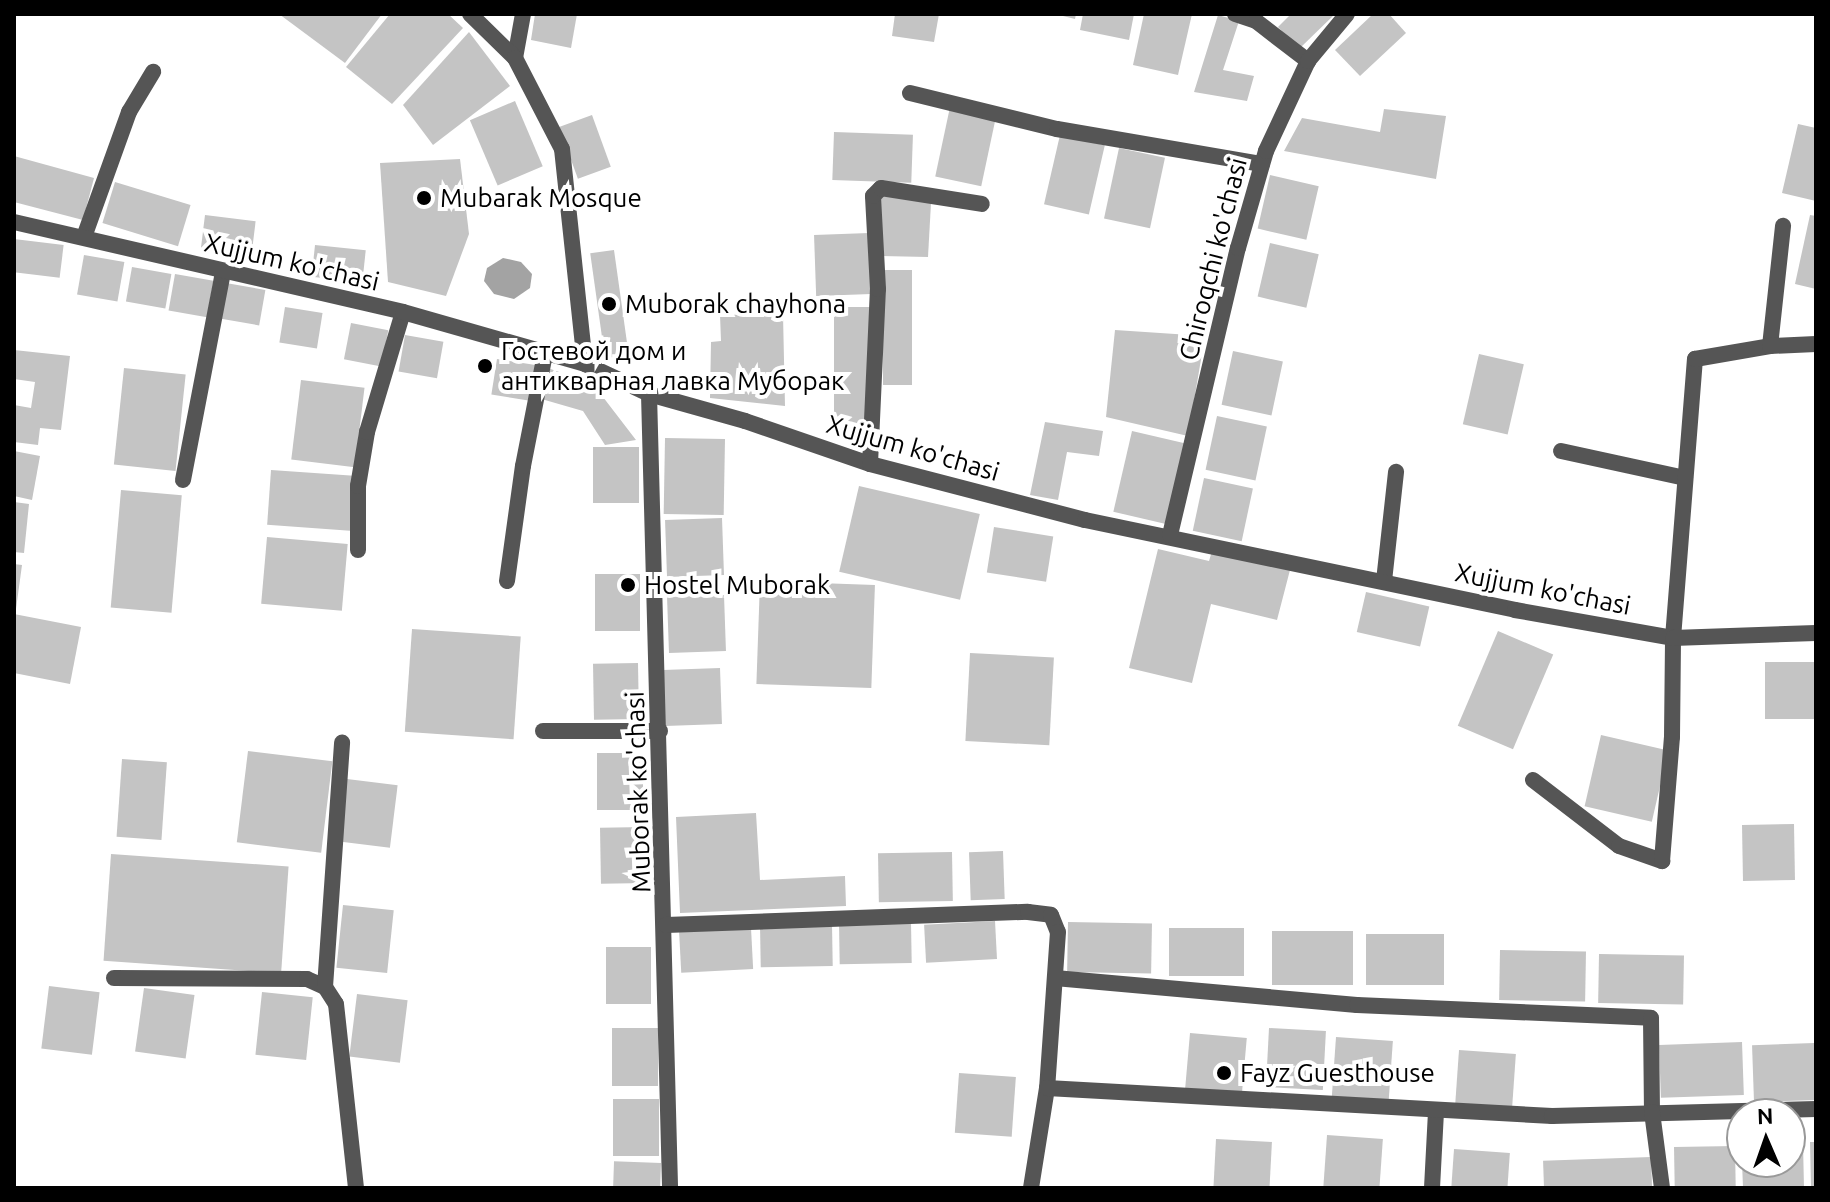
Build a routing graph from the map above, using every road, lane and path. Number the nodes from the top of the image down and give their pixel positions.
1 (470, 14) edge
2 (523, 14) edge
3 (1235, 14) edge
4 (1347, 14) edge
5 (515, 58) junction
6 (1308, 61) junction
7 (153, 72) dead end
8 (910, 93) dead end
9 (1262, 164) junction
10 (982, 204) dead end
11 (14, 222) edge
12 (1783, 226) dead end
13 (84, 237) junction
14 (223, 272) junction
15 (403, 312) junction
16 (1816, 344) edge
17 (1770, 346) junction
18 (545, 354) junction
19 (585, 364) junction
20 (649, 394) junction
21 (1561, 451) dead end
22 (870, 464) junction
23 (1396, 472) dead end
24 (1685, 478) junction
25 (183, 480) dead end
26 (1170, 535) junction
27 (358, 550) dead end
28 (507, 581) dead end
29 (1384, 581) junction
30 (1816, 633) edge
31 (1673, 638) junction
32 (543, 731) dead end
33 (660, 731) junction
34 (342, 743) dead end
35 (1533, 780) dead end
36 (666, 925) junction
37 (114, 978) dead end
38 (1055, 978) junction
39 (325, 987) junction
40 (1047, 1088) junction
41 (1816, 1109) edge
42 (1436, 1111) junction
43 (1652, 1112) junction
44 (356, 1188) edge
45 (670, 1188) edge
46 (1031, 1188) edge
47 (1432, 1188) edge
48 (1662, 1188) edge

1 - 5 street
2 - 5 street
3 - 6 street
4 - 6 street, Chiroqchi ko'chasi
5 - 19 street
6 - 9 street, Chiroqchi ko'chasi
7 - 13 street
8 - 9 street
9 - 26 street, Chiroqchi ko'chasi
10 - 22 street
11 - 13 street, Xujjum ko'chasi
12 - 17 street
13 - 14 street, Xujjum ko'chasi
14 - 15 street, Xujjum ko'chasi
14 - 25 street
15 - 18 street, Xujjum ko'chasi
15 - 27 street
16 - 17 street
17 - 24 street
18 - 19 street, Xujjum ko'chasi
18 - 28 street
19 - 20 street, Xujjum ko'chasi
20 - 22 street, Xujjum ko'chasi
20 - 33 street, Muborak ko'chasi
21 - 24 street
22 - 26 street, Xujjum ko'chasi
23 - 29 street
24 - 31 street
26 - 29 street, Xujjum ko'chasi
29 - 31 street, Xujjum ko'chasi
30 - 31 street, Xujjum ko'chasi
31 - 35 street
32 - 33 street
33 - 36 street, Muborak ko'chasi
34 - 39 street
36 - 38 street
36 - 45 street, Muborak ko'chasi
37 - 39 street
38 - 40 street
38 - 43 street
39 - 44 street
40 - 42 street
40 - 46 street
41 - 43 street
42 - 43 street
42 - 47 street
43 - 48 street

